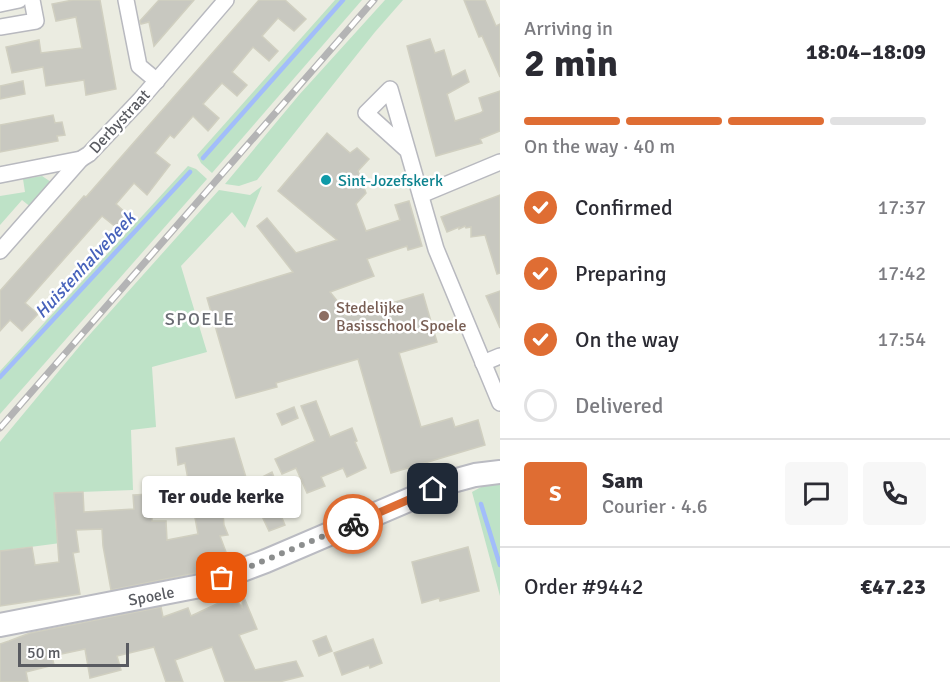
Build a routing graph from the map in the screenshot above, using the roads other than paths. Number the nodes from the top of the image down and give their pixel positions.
1 (19, 0) edge
2 (32, 0) edge
3 (126, 0) edge
4 (226, 0) edge
5 (0, 4) edge
6 (0, 27) edge
7 (157, 81) junction
8 (407, 150) dead end
9 (81, 159) junction
10 (500, 162) edge
11 (0, 176) edge
12 (421, 195) junction
13 (0, 251) edge
14 (500, 356) edge
15 (483, 363) junction
16 (500, 403) edge
17 (500, 472) edge
18 (0, 625) edge

1 - 5 street
2 - 6 street
3 - 7 street, Derbystraat
4 - 7 street, Derbystraat
7 - 9 street, Derbystraat
8 - 12 street
9 - 11 street, Derbystraat
9 - 13 street, Derbystraat
10 - 12 street
12 - 15 street
14 - 15 street
15 - 16 street
17 - 18 street, Spoele

